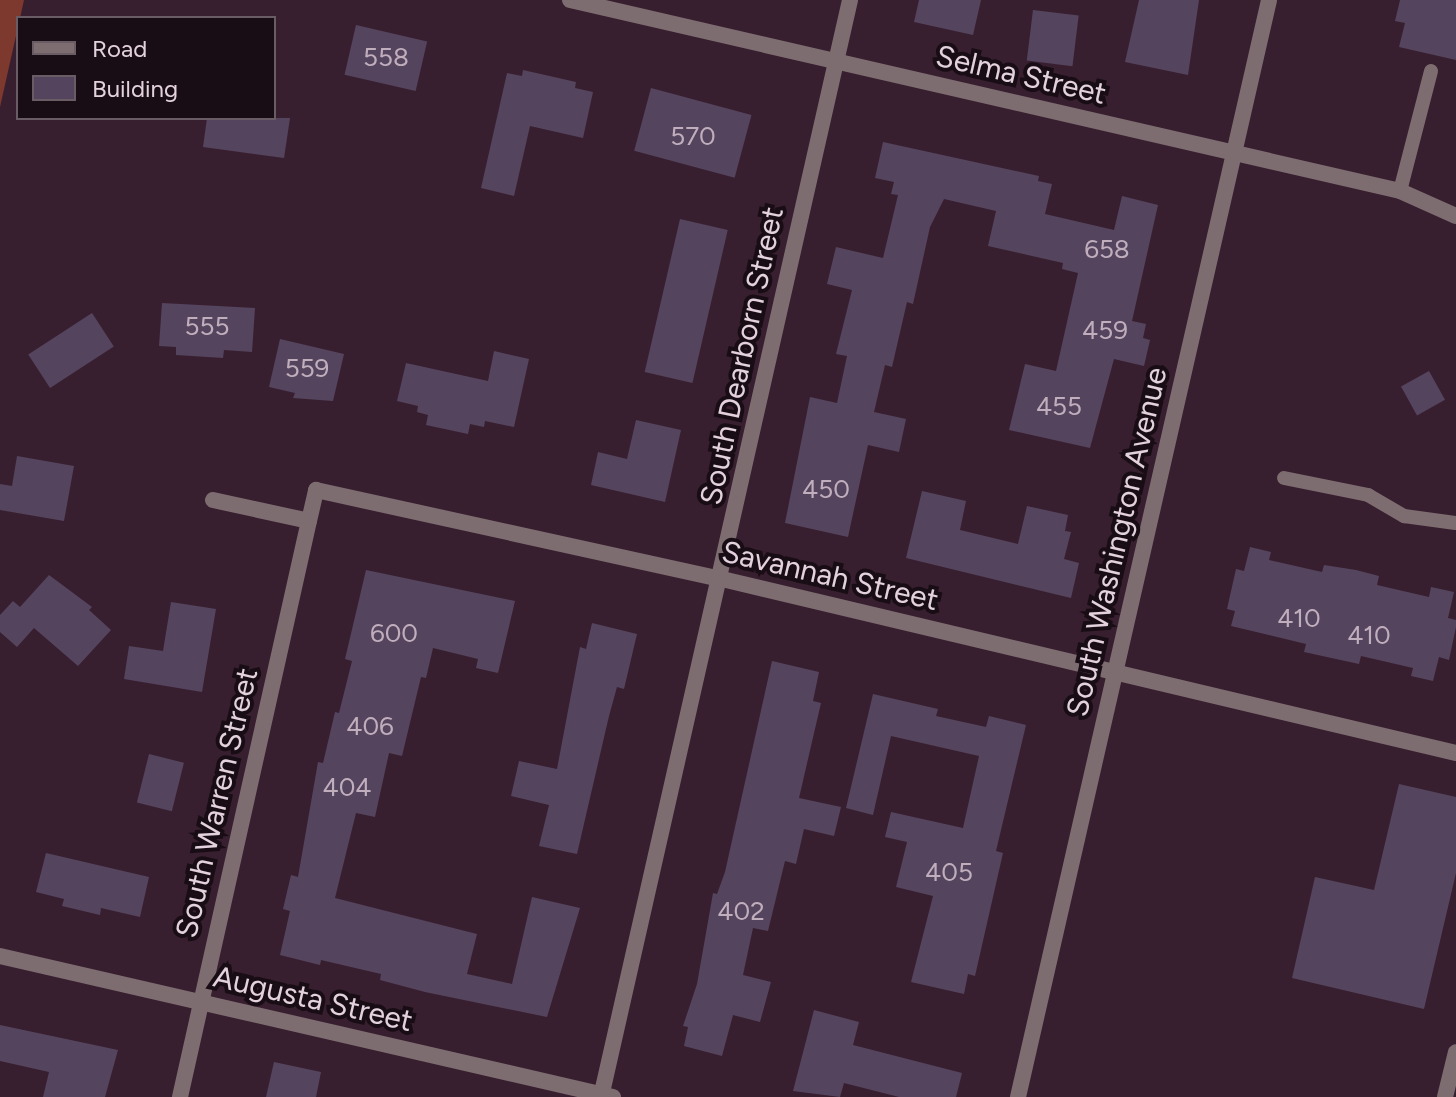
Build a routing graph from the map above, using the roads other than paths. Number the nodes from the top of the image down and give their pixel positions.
1 (570, 0) edge
2 (850, 0) edge
3 (1269, 0) edge
4 (836, 61) junction
5 (1431, 71) dead end
6 (1235, 152) junction
7 (1400, 191) junction
8 (1456, 216) edge
9 (1284, 478) dead end
10 (213, 500) dead end
11 (309, 521) junction
12 (1456, 523) edge
13 (722, 579) junction
14 (1116, 673) junction
15 (1456, 753) edge
16 (0, 956) edge
17 (202, 1003) junction
18 (1456, 1052) edge
19 (605, 1096) edge
20 (180, 1097) edge
21 (1018, 1097) edge
22 (1445, 1097) edge

1 - 4 street, Selma Street
2 - 4 street, South Dearborn Street
3 - 6 street, South Washington Avenue
4 - 6 street, Selma Street
4 - 13 street, South Dearborn Street
5 - 7 lane
6 - 7 street, Selma Street
6 - 14 street, South Washington Avenue
7 - 8 street, Selma Street
9 - 12 lane
10 - 11 street
11 - 13 street, Savannah Street
11 - 17 street, South Warren Street
13 - 14 street, Savannah Street
13 - 19 street, South Dearborn Street
14 - 15 street, Savannah Street
14 - 21 street, South Washington Avenue
16 - 17 street, Augusta Street
17 - 19 street, Augusta Street
17 - 20 street, South Warren Street
18 - 22 street

